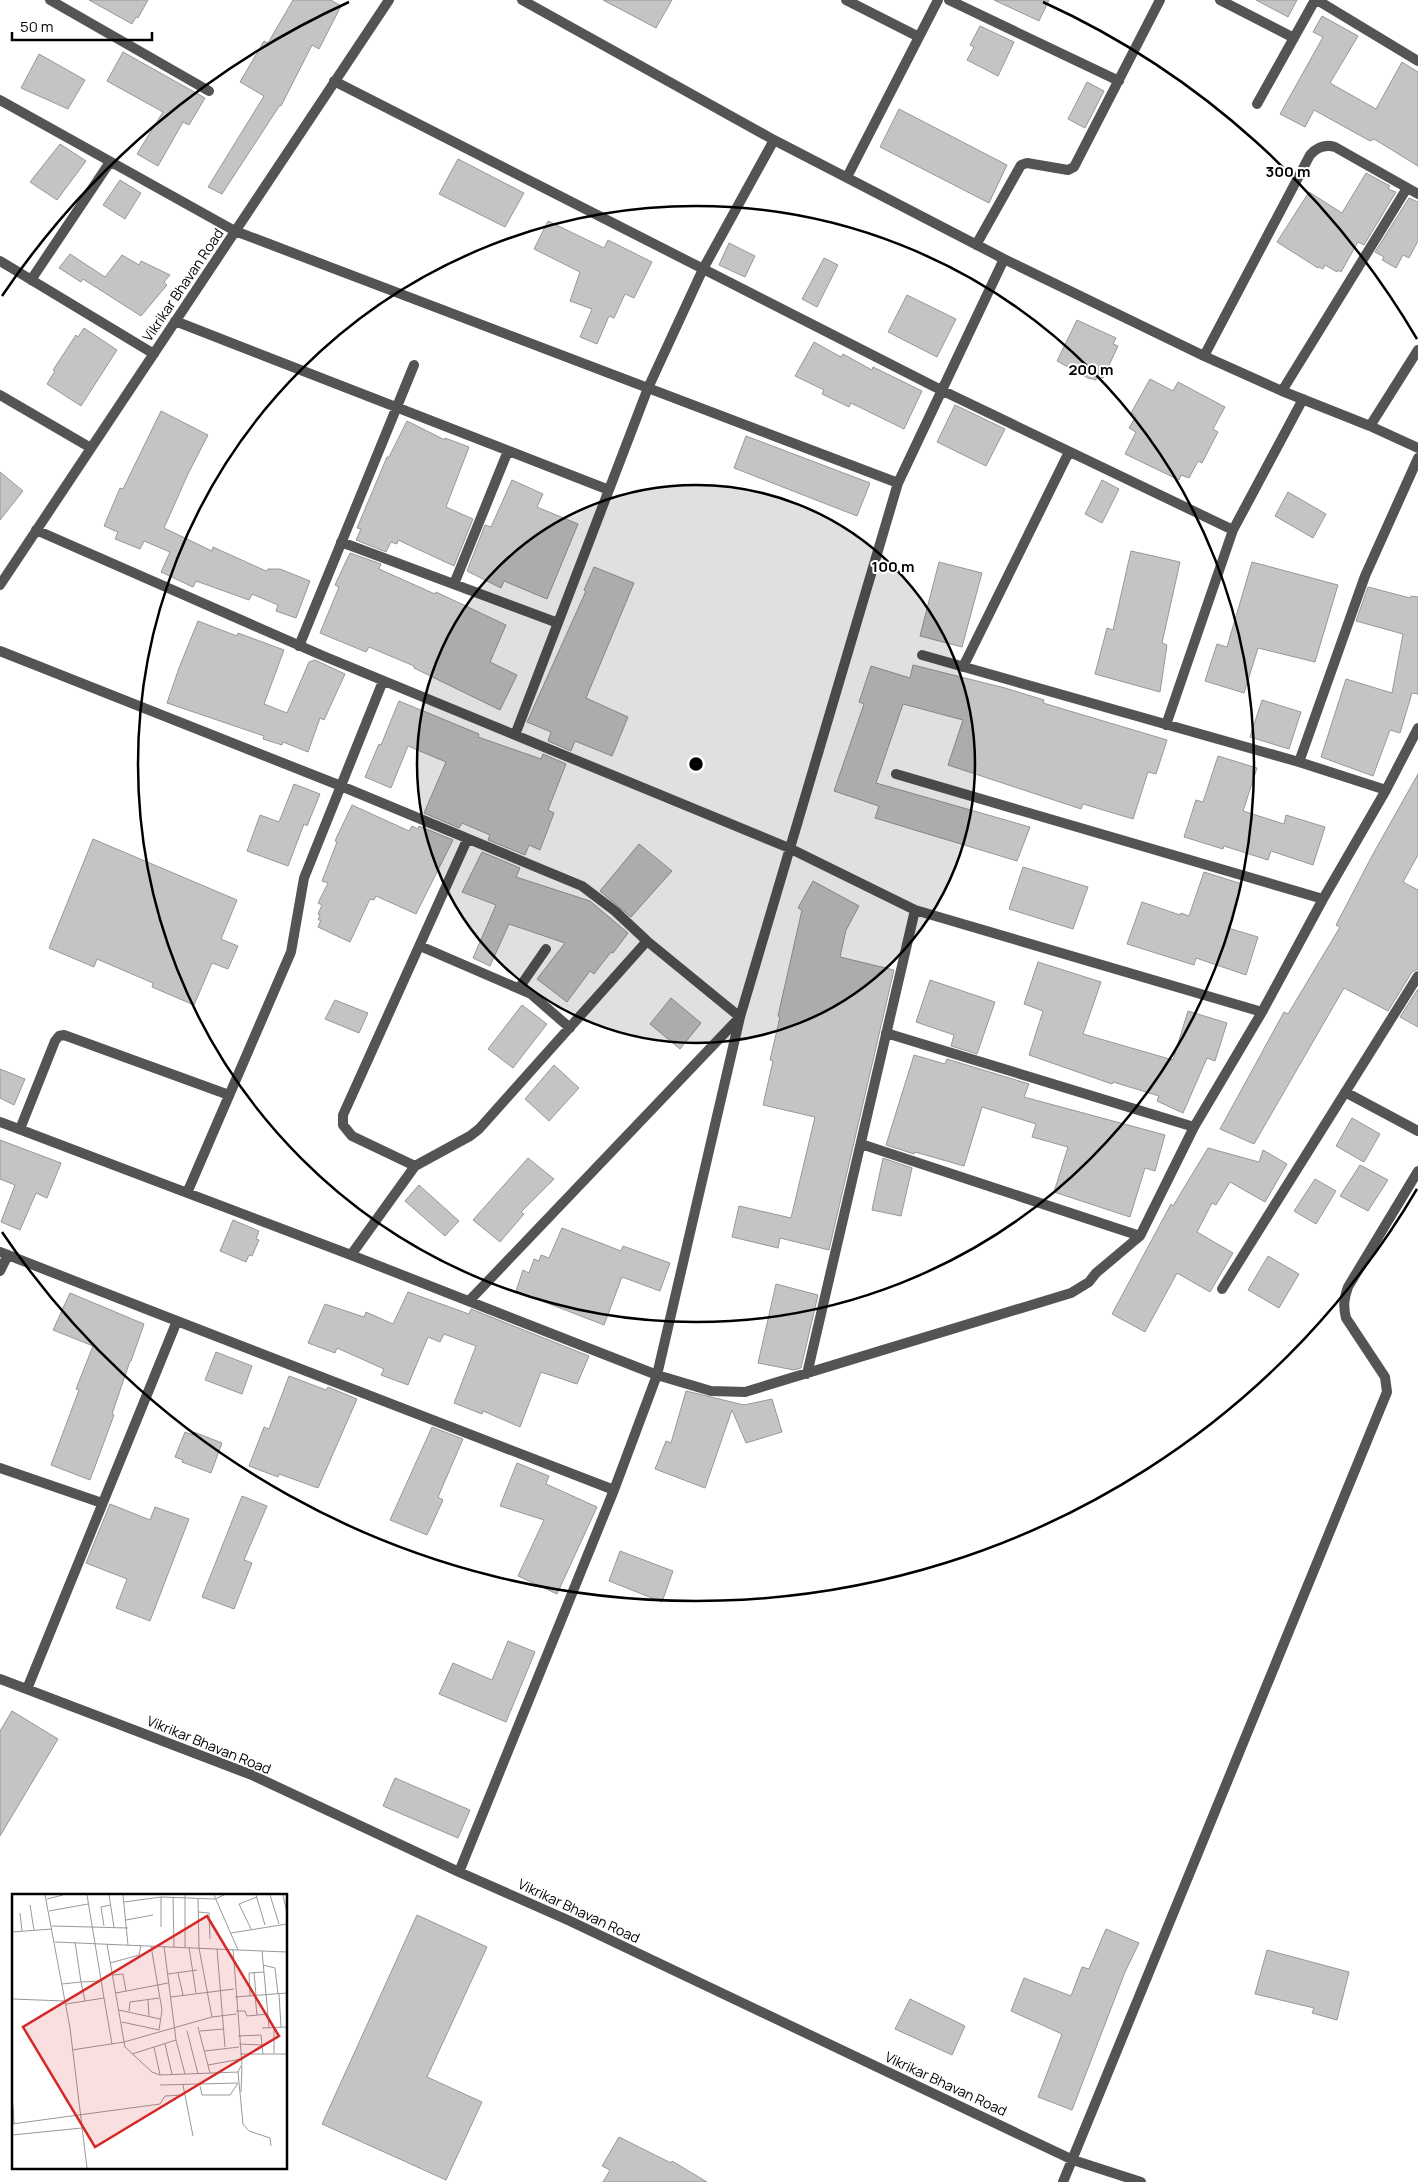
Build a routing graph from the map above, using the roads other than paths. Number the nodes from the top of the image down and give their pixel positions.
1 (50, 0) edge
2 (388, 0) edge
3 (522, 0) edge
4 (846, 0) edge
5 (938, 0) edge
6 (949, 0) edge
7 (1160, 0) edge
8 (1220, 0) edge
9 (1316, 0) edge
10 (919, 37) junction
11 (1294, 38) junction
12 (1418, 61) edge
13 (334, 81) junction
14 (1119, 81) junction
15 (209, 91) dead end
16 (0, 100) edge
17 (1257, 104) dead end
18 (774, 140) junction
19 (110, 162) junction
20 (847, 177) junction
21 (1407, 188) junction
22 (1418, 194) edge
23 (235, 231) junction
24 (976, 245) junction
25 (1004, 259) junction
26 (0, 261) edge
27 (703, 269) junction
28 (31, 280) junction
29 (175, 321) junction
30 (1418, 350) edge
31 (154, 354) junction
32 (1204, 356) junction
33 (414, 364) dead end
34 (648, 388) junction
35 (941, 390) junction
36 (1282, 391) junction
37 (0, 395) edge
38 (1303, 399) junction
39 (396, 408) junction
40 (1370, 426) junction
41 (91, 448) junction
42 (1418, 448) edge
43 (508, 452) junction
44 (1069, 452) junction
45 (1418, 458) edge
46 (898, 483) junction
47 (609, 490) junction
48 (36, 530) junction
49 (1233, 530) junction
50 (341, 542) junction
51 (454, 584) junction
52 (0, 585) edge
53 (558, 623) junction
54 (299, 646) junction
55 (0, 651) edge
56 (922, 655) dead end
57 (963, 667) junction
58 (383, 681) junction
59 (1166, 725) junction
60 (1418, 728) edge
61 (515, 735) junction
62 (1299, 762) junction
63 (896, 774) dead end
64 (341, 786) junction
65 (1386, 790) junction
66 (467, 840) junction
67 (789, 848) junction
68 (1323, 899) junction
69 (915, 910) junction
70 (647, 941) junction
71 (420, 946) junction
72 (546, 949) dead end
73 (1418, 976) edge
74 (519, 988) junction
75 (1262, 1012) junction
76 (740, 1017) junction
77 (570, 1028) junction
78 (886, 1033) junction
79 (1346, 1092) junction
80 (229, 1095) junction
81 (0, 1122) edge
82 (1194, 1127) junction
83 (20, 1129) junction
84 (1418, 1131) edge
85 (861, 1144) junction
86 (415, 1166) junction
87 (1418, 1171) edge
88 (187, 1193) junction
89 (1140, 1236) junction
90 (4, 1254) edge
91 (351, 1255) junction
92 (0, 1271) edge
93 (1222, 1289) dead end
94 (470, 1301) junction
95 (177, 1320) junction
96 (808, 1374) junction
97 (657, 1375) junction
98 (0, 1468) edge
99 (614, 1490) junction
100 (102, 1504) junction
101 (0, 1679) edge
102 (28, 1689) junction
103 (459, 1872) junction
104 (1073, 2160) junction
105 (1063, 2182) edge
106 (1141, 2182) edge

1 - 15 street
2 - 13 street, Vikrikar Bhavan Road
3 - 18 street
4 - 10 street
5 - 10 street
6 - 14 street
7 - 14 street
8 - 11 street
9 - 11 street
9 - 12 street
10 - 20 street
11 - 17 street
13 - 23 street, Vikrikar Bhavan Road
13 - 27 street
14 - 24 street
16 - 19 street
18 - 20 street
18 - 27 street
19 - 23 street
19 - 28 street
20 - 24 street
21 - 22 street
21 - 32 street
21 - 36 street
23 - 29 street, Vikrikar Bhavan Road
23 - 34 street
24 - 25 street
25 - 32 street
25 - 35 street
26 - 28 street
27 - 34 street
27 - 35 street
28 - 31 street
29 - 31 street, Vikrikar Bhavan Road
29 - 39 street
30 - 40 street
31 - 41 street, Vikrikar Bhavan Road
32 - 36 street
33 - 39 street
34 - 46 street
34 - 47 street
35 - 44 street
35 - 46 street
36 - 38 street
37 - 41 street
38 - 40 street
38 - 49 street
39 - 43 street
39 - 50 street
40 - 42 street
41 - 48 street, Vikrikar Bhavan Road
43 - 47 street
43 - 51 street
44 - 49 street
44 - 57 street
45 - 62 street
46 - 67 street
47 - 53 street
48 - 52 street, Vikrikar Bhavan Road
48 - 54 street
49 - 59 street
50 - 51 street
50 - 54 street
51 - 53 street
53 - 61 street
54 - 58 street
55 - 64 street
56 - 57 street
57 - 59 street
58 - 61 street
58 - 64 street
59 - 62 street
60 - 65 street
61 - 67 street
62 - 65 street
63 - 68 street
64 - 66 street
64 - 80 street
65 - 68 street
66 - 70 street
66 - 71 street
67 - 69 street
67 - 76 street
68 - 75 street
69 - 75 street
69 - 78 street
70 - 76 street
70 - 77 street
71 - 74 street
71 - 86 street
72 - 74 street
73 - 79 street
74 - 77 street
75 - 82 street
76 - 94 street
76 - 97 street
77 - 86 street
78 - 82 street
78 - 85 street
79 - 84 street
79 - 93 street
80 - 83 street
80 - 88 street
81 - 83 street
82 - 89 street
83 - 88 street
85 - 89 street
85 - 96 street
86 - 91 street
87 - 104 street
88 - 91 street
89 - 96 street
90 - 92 street
90 - 95 street
91 - 94 street
94 - 97 street
95 - 99 street
95 - 100 street
96 - 97 street
97 - 99 street
98 - 100 street
99 - 103 street
100 - 102 street
101 - 102 street, Vikrikar Bhavan Road
102 - 103 street, Vikrikar Bhavan Road
103 - 104 street, Vikrikar Bhavan Road
104 - 105 street
104 - 106 street, Vikrikar Bhavan Road

